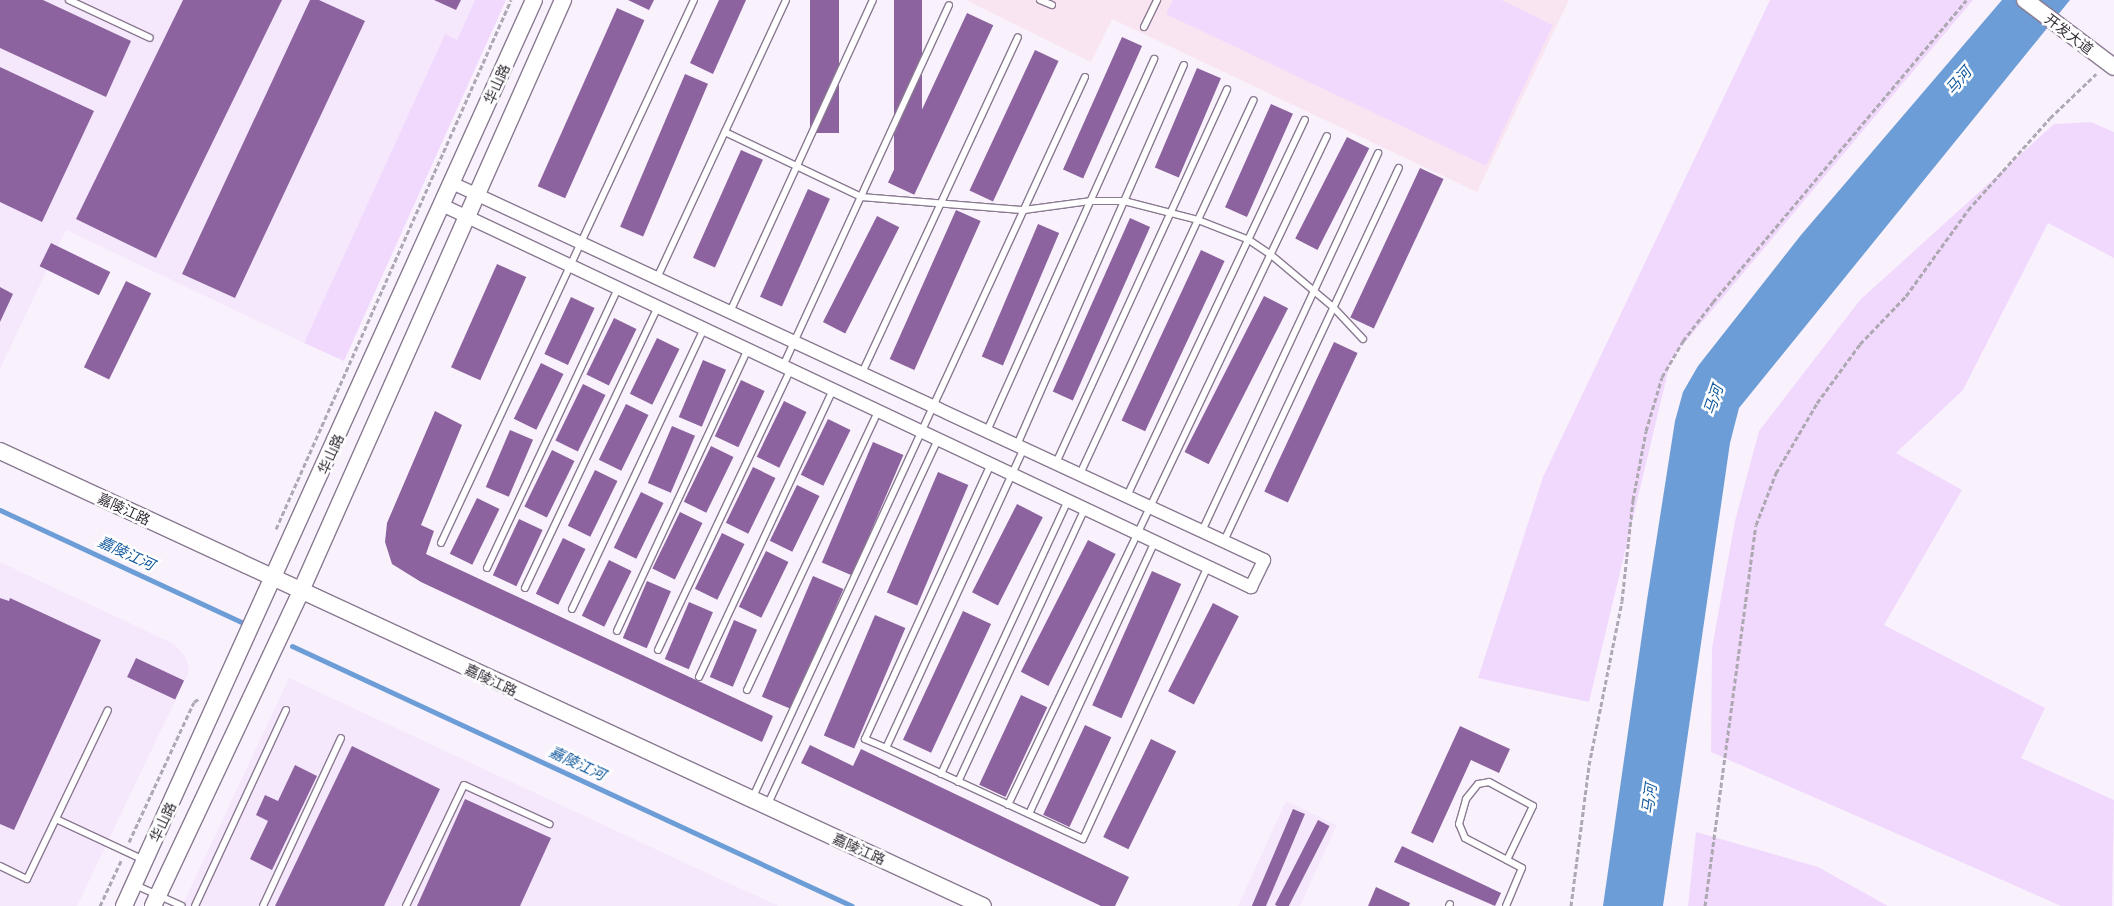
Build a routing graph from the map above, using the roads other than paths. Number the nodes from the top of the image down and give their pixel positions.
1 (69, 0) edge
2 (534, 0) edge
3 (563, 0) edge
4 (694, 0) edge
5 (786, 0) edge
6 (873, 0) edge
7 (1040, 0) edge
8 (1157, 0) edge
9 (2025, 0) edge
10 (949, 5) dead end
11 (1052, 6) dead end
12 (1144, 27) dead end
13 (1018, 36) dead end
14 (150, 38) dead end
15 (1154, 59) dead end
16 (1184, 64) dead end
17 (2111, 65) edge
18 (1085, 77) dead end
19 (1226, 89) dead end
20 (1254, 100) dead end
21 (1305, 120) dead end
22 (725, 132) junction
23 (1327, 136) dead end
24 (1378, 153) dead end
25 (797, 166) junction
26 (1399, 168) dead end
27 (452, 183) junction
28 (477, 195) junction
29 (861, 197) junction
30 (1091, 201) junction
31 (1124, 201) junction
32 (442, 205) junction
33 (940, 206) junction
34 (1024, 210) junction
35 (1170, 212) junction
36 (467, 216) junction
37 (1198, 220) junction
38 (1249, 240) junction
39 (581, 243) junction
40 (1270, 254) junction
41 (570, 265) junction
42 (657, 278) junction
43 (618, 288) junction
44 (1314, 291) junction
45 (658, 307) junction
46 (1334, 307) junction
47 (730, 312) junction
48 (704, 328) junction
49 (1363, 339) dead end
50 (794, 342) junction
51 (748, 349) junction
52 (787, 368) junction
53 (862, 373) junction
54 (833, 389) junction
55 (934, 406) junction
56 (878, 411) junction
57 (987, 431) junction
58 (922, 432) junction
59 (938, 439) junction
60 (1021, 447) junction
61 (0, 451) edge
62 (1056, 463) junction
63 (991, 464) junction
64 (1012, 474) junction
65 (1080, 474) junction
66 (1127, 496) junction
67 (1068, 500) junction
68 (1148, 506) junction
69 (1085, 508) junction
70 (1202, 531) junction
71 (1136, 532) junction
72 (1155, 541) junction
73 (1224, 541) junction
74 (442, 543) dead end
75 (1208, 566) junction
76 (486, 568) dead end
77 (275, 580) junction
78 (525, 588) dead end
79 (300, 593) junction
80 (572, 609) dead end
81 (617, 631) dead end
82 (658, 650) dead end
83 (699, 677) dead end
84 (747, 690) dead end
85 (108, 710) dead end
86 (286, 710) dead end
87 (341, 738) dead end
88 (886, 748) junction
89 (941, 774) junction
90 (958, 782) junction
91 (759, 804) junction
92 (1008, 805) junction
93 (1028, 814) junction
94 (56, 819) junction
95 (549, 824) dead end
96 (145, 860) junction
97 (1507, 860) junction
98 (0, 866) edge
99 (134, 884) junction
100 (156, 901) edge
101 (124, 906) edge
102 (182, 906) edge
103 (195, 906) edge
104 (262, 906) edge
105 (406, 906) edge
106 (983, 906) edge
107 (1506, 906) edge

1 - 14 lane
2 - 27 street, 华山路
3 - 28 street, 华山路
4 - 39 lane
5 - 22 lane
6 - 25 lane
7 - 11 lane
8 - 12 lane
9 - 17 street, 开发大道
10 - 29 lane
13 - 33 lane
15 - 30 lane
16 - 31 lane
18 - 34 lane
19 - 35 lane
20 - 37 lane
21 - 38 lane
22 - 25 lane
22 - 42 lane
23 - 40 lane
24 - 44 lane
25 - 29 lane
25 - 47 lane
26 - 46 lane
27 - 28 street
27 - 32 street, 华山路
28 - 36 street, 华山路
28 - 39 street
29 - 33 lane
29 - 50 lane
30 - 31 lane
30 - 34 lane
30 - 57 lane
31 - 35 lane
31 - 60 lane
32 - 36 street
32 - 77 street, 华山路
33 - 34 lane
33 - 53 lane
34 - 55 lane
35 - 37 lane
35 - 62 lane
36 - 41 street
36 - 79 street, 华山路
37 - 38 lane
37 - 65 lane
38 - 40 lane
38 - 66 lane
39 - 41 lane
39 - 42 street
40 - 44 lane
40 - 68 lane
41 - 43 street
41 - 74 lane
42 - 47 street
43 - 45 street
43 - 76 lane
44 - 46 lane
44 - 70 lane
45 - 48 street
45 - 78 lane
46 - 49 lane
46 - 73 lane
47 - 50 street
48 - 51 street
48 - 80 lane
50 - 52 lane
50 - 53 street
51 - 52 street
51 - 81 lane
52 - 54 street
52 - 82 lane
53 - 55 street
54 - 56 street
54 - 83 lane
55 - 57 street
55 - 58 lane
56 - 58 street
56 - 84 lane
57 - 60 street
58 - 59 street
58 - 91 lane
59 - 63 street
59 - 91 lane
60 - 62 street
60 - 64 lane
61 - 77 street, 嘉陵江路
62 - 65 street
63 - 64 street
63 - 88 lane
64 - 67 street
64 - 88 lane
65 - 66 street
66 - 68 street
67 - 69 street
67 - 89 lane
68 - 70 street
68 - 71 lane
69 - 71 street
69 - 90 lane
70 - 73 street
71 - 72 street
71 - 92 lane
72 - 75 street
72 - 93 lane
73 - 75 street
75 - 93 lane
77 - 79 street, 嘉陵江路
77 - 96 street, 华山路
79 - 91 street, 嘉陵江路
79 - 100 street, 华山路
85 - 94 lane
86 - 103 lane
87 - 104 lane
88 - 89 lane
89 - 90 lane
90 - 92 lane
91 - 106 street, 嘉陵江路
92 - 93 lane
94 - 96 lane
94 - 98 lane
95 - 105 lane
96 - 99 street, 华山路
97 - 97 lane
97 - 107 lane
99 - 100 lane
99 - 101 street, 华山路
100 - 102 lane

